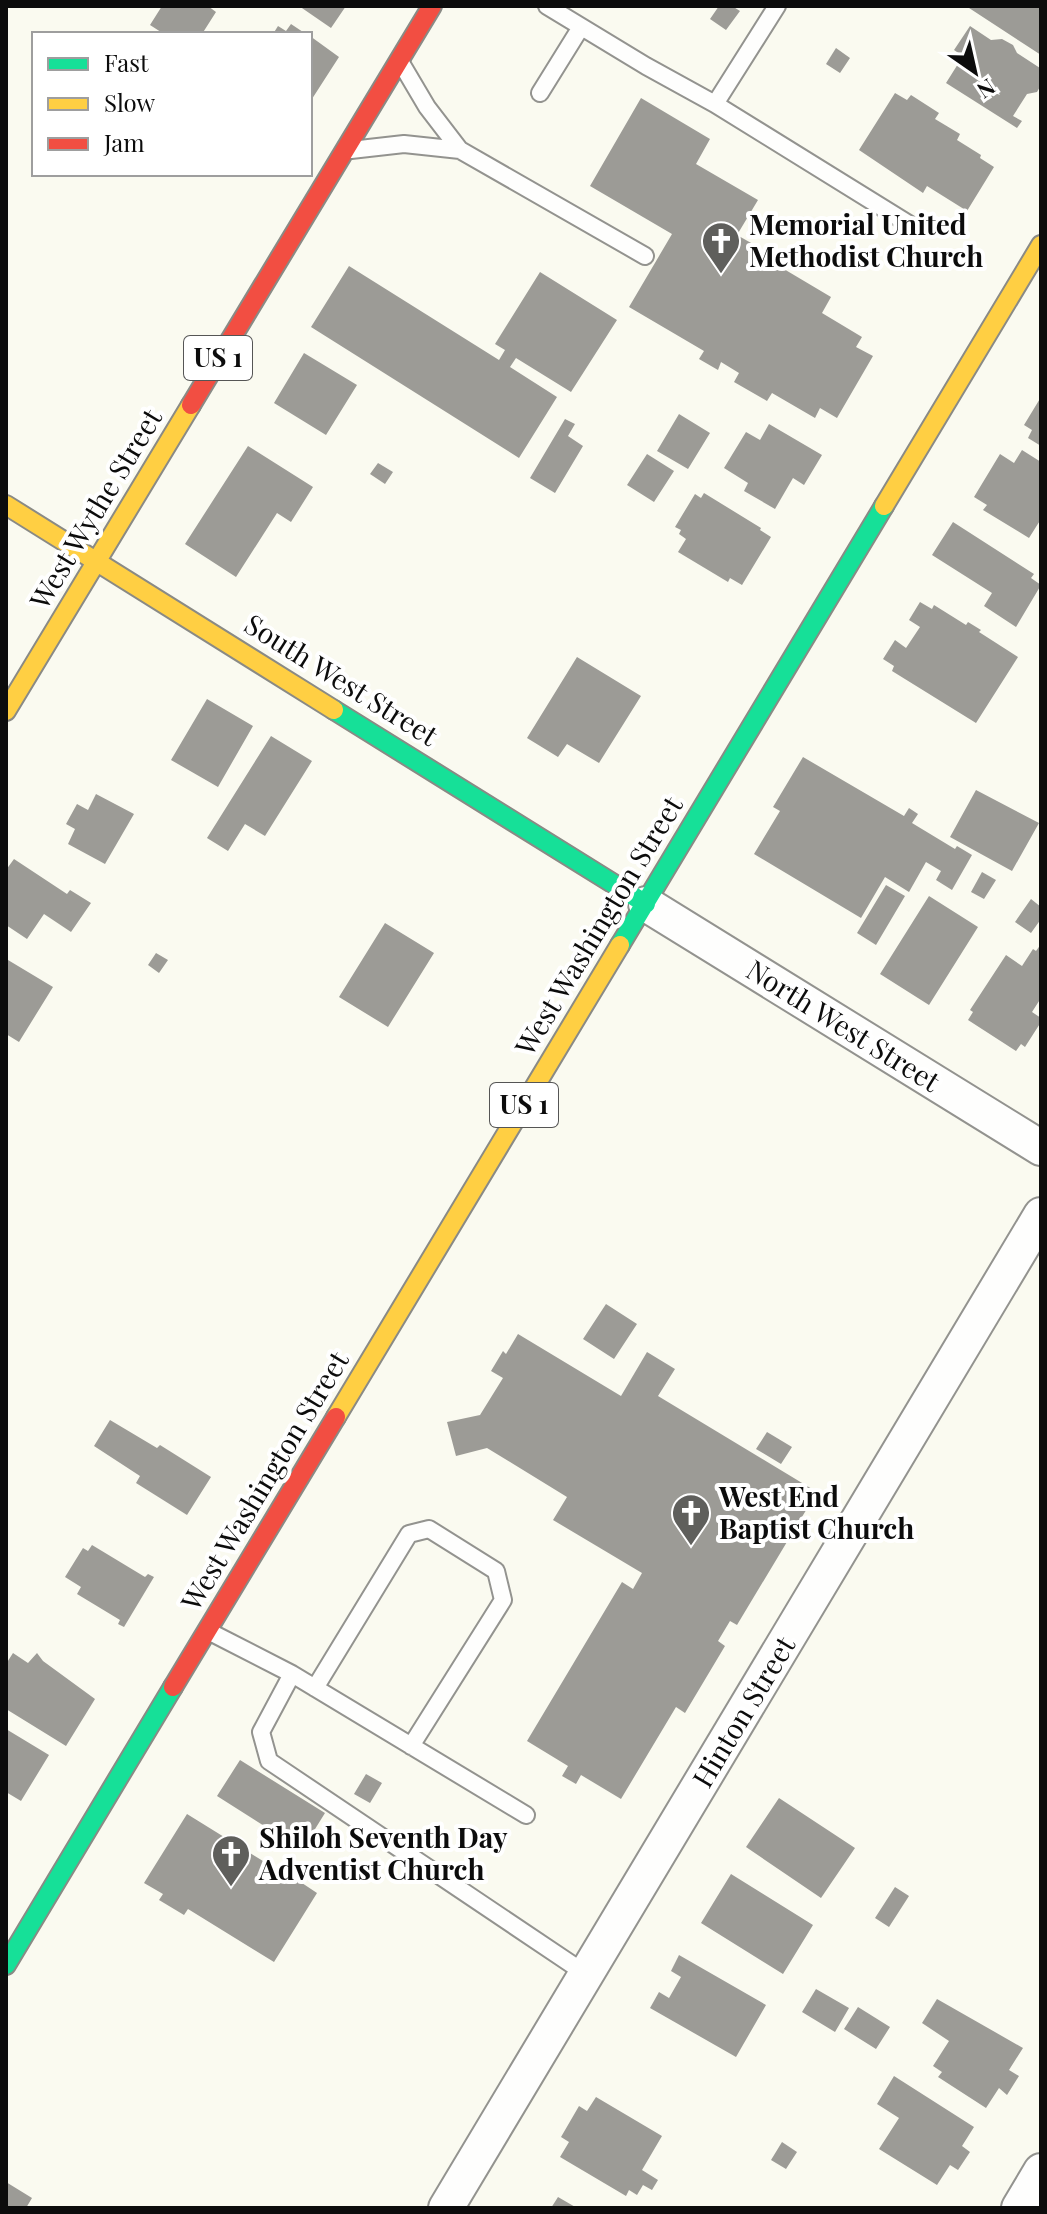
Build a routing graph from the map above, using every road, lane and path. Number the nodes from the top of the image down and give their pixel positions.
1 (432, 6) edge
2 (547, 6) edge
3 (777, 6) edge
4 (581, 27) junction
5 (400, 61) junction
6 (540, 93) dead end
7 (715, 104) junction
8 (345, 150) junction
9 (460, 150) junction
10 (912, 226) dead end
11 (1041, 245) edge
12 (645, 256) dead end
13 (6, 505) edge
14 (97, 561) junction
15 (6, 711) edge
16 (646, 904) junction
17 (1041, 1148) edge
18 (1041, 1215) edge
19 (207, 1631) junction
20 (292, 1674) junction
21 (315, 1688) junction
22 (411, 1746) junction
23 (526, 1815) dead end
24 (6, 1965) edge
25 (586, 1974) junction
26 (1041, 2171) edge
27 (446, 2208) edge
28 (1019, 2208) edge

1 - 5 main road, West Wythe Street / US 1
2 - 4 lane
3 - 7 lane
4 - 6 lane
4 - 7 lane
5 - 8 main road, West Wythe Street / US 1
5 - 9 lane
7 - 10 lane
8 - 9 lane
8 - 14 main road, West Wythe Street / US 1
9 - 12 lane
11 - 16 main road, West Washington Street / US 1
13 - 14 main road, South West Street
14 - 15 main road, West Wythe Street / US 1
14 - 16 main road, South West Street
16 - 17 street, North West Street
16 - 19 main road, West Washington Street / US 1
18 - 25 street, Hinton Street
19 - 20 lane
19 - 24 main road, West Washington Street / US 1
20 - 21 lane
20 - 25 lane
21 - 22 lane
21 - 22 lane
22 - 23 lane
25 - 27 street, Hinton Street
26 - 28 street

